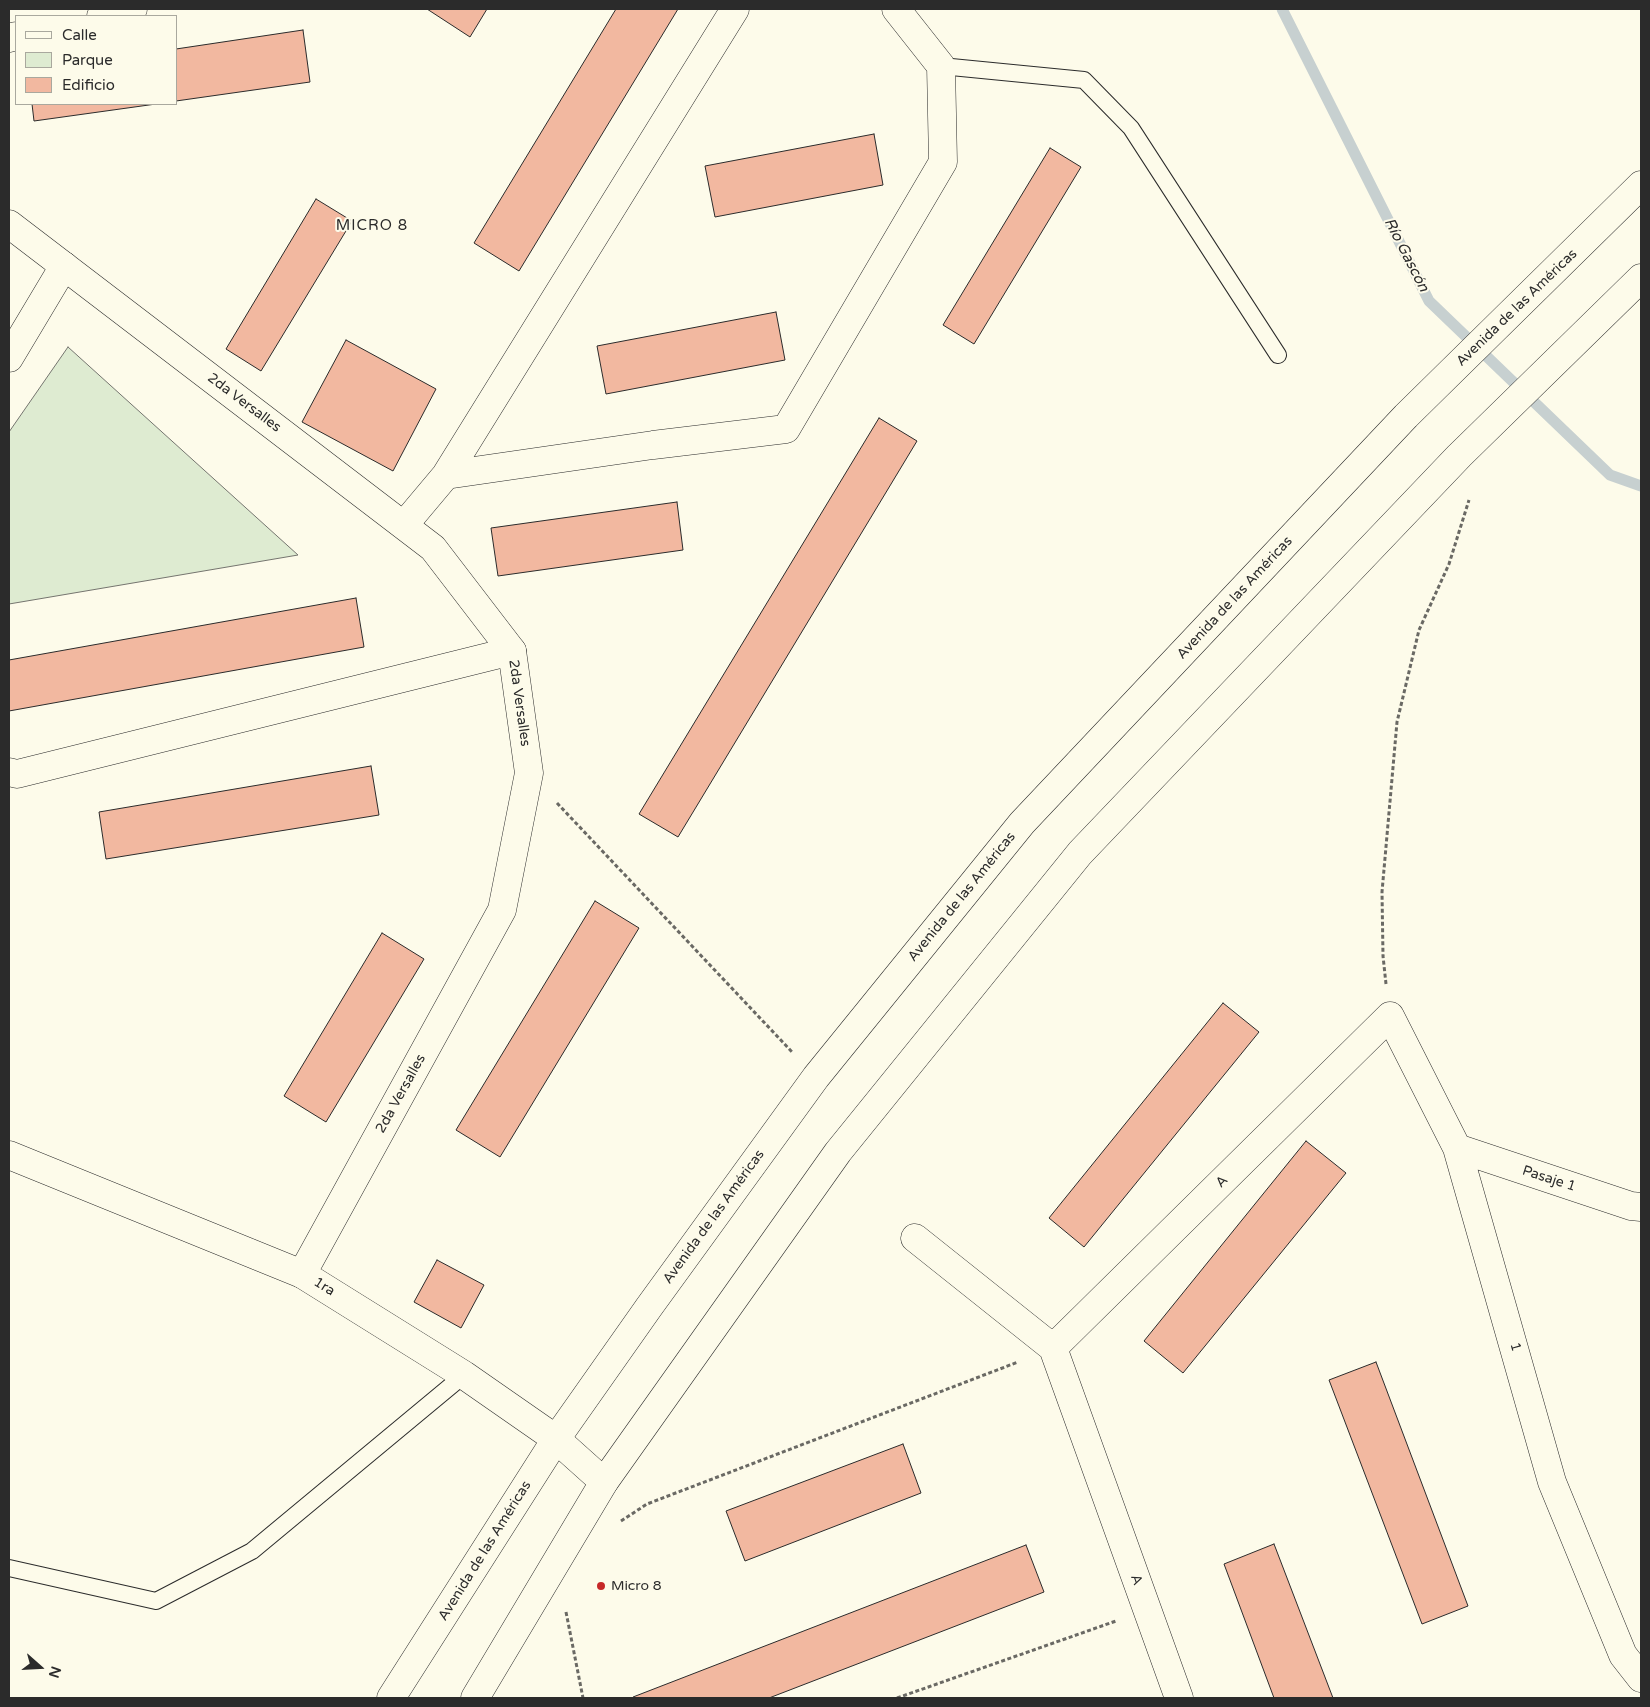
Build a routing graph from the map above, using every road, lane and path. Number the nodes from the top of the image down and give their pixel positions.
1 (133, 9) edge
2 (736, 9) edge
3 (896, 9) edge
4 (106, 15) edge
5 (941, 66) junction
6 (1641, 185) edge
7 (9, 224) edge
8 (64, 266) junction
9 (1633, 285) edge
10 (1278, 354) dead end
11 (9, 358) edge
12 (446, 475) junction
13 (1469, 500) dead end
14 (404, 525) junction
15 (512, 651) junction
16 (9, 772) edge
17 (529, 773) junction
18 (1390, 1016) junction
19 (816, 1077) junction
20 (1457, 1148) junction
21 (9, 1154) edge
22 (1641, 1207) edge
23 (915, 1238) dead end
24 (302, 1274) junction
25 (1054, 1348) junction
26 (464, 1375) junction
27 (556, 1439) junction
28 (604, 1482) junction
29 (614, 1526) dead end
30 (9, 1568) edge
31 (1147, 1610) junction
32 (566, 1611) dead end
33 (1641, 1678) edge
34 (391, 1698) edge
35 (475, 1698) edge
36 (583, 1698) edge
37 (898, 1698) edge
38 (1178, 1698) edge

1 - 4 street
2 - 12 street
3 - 5 street
5 - 10 lane
5 - 12 street
6 - 19 street, Avenida de las Américas
7 - 8 street, 2da Versalles
8 - 11 street
8 - 14 street, 2da Versalles
9 - 28 street
12 - 14 street
13 - 18 path
14 - 15 street, 2da Versalles
15 - 16 street
15 - 17 street, 2da Versalles
17 - 19 path
17 - 24 street, 2da Versalles
18 - 20 street, 1
18 - 25 street, A
19 - 27 street, Avenida de las Américas
20 - 22 street, Pasaje 1
20 - 33 street, 1
21 - 24 street, 1ra
23 - 25 street
24 - 26 street, 1ra
25 - 29 path
25 - 31 street, A
26 - 27 street, 1ra
26 - 30 lane
27 - 28 street, 1ra
27 - 34 street, Avenida de las Américas
28 - 35 street
31 - 37 path
31 - 38 street, A
32 - 36 path

